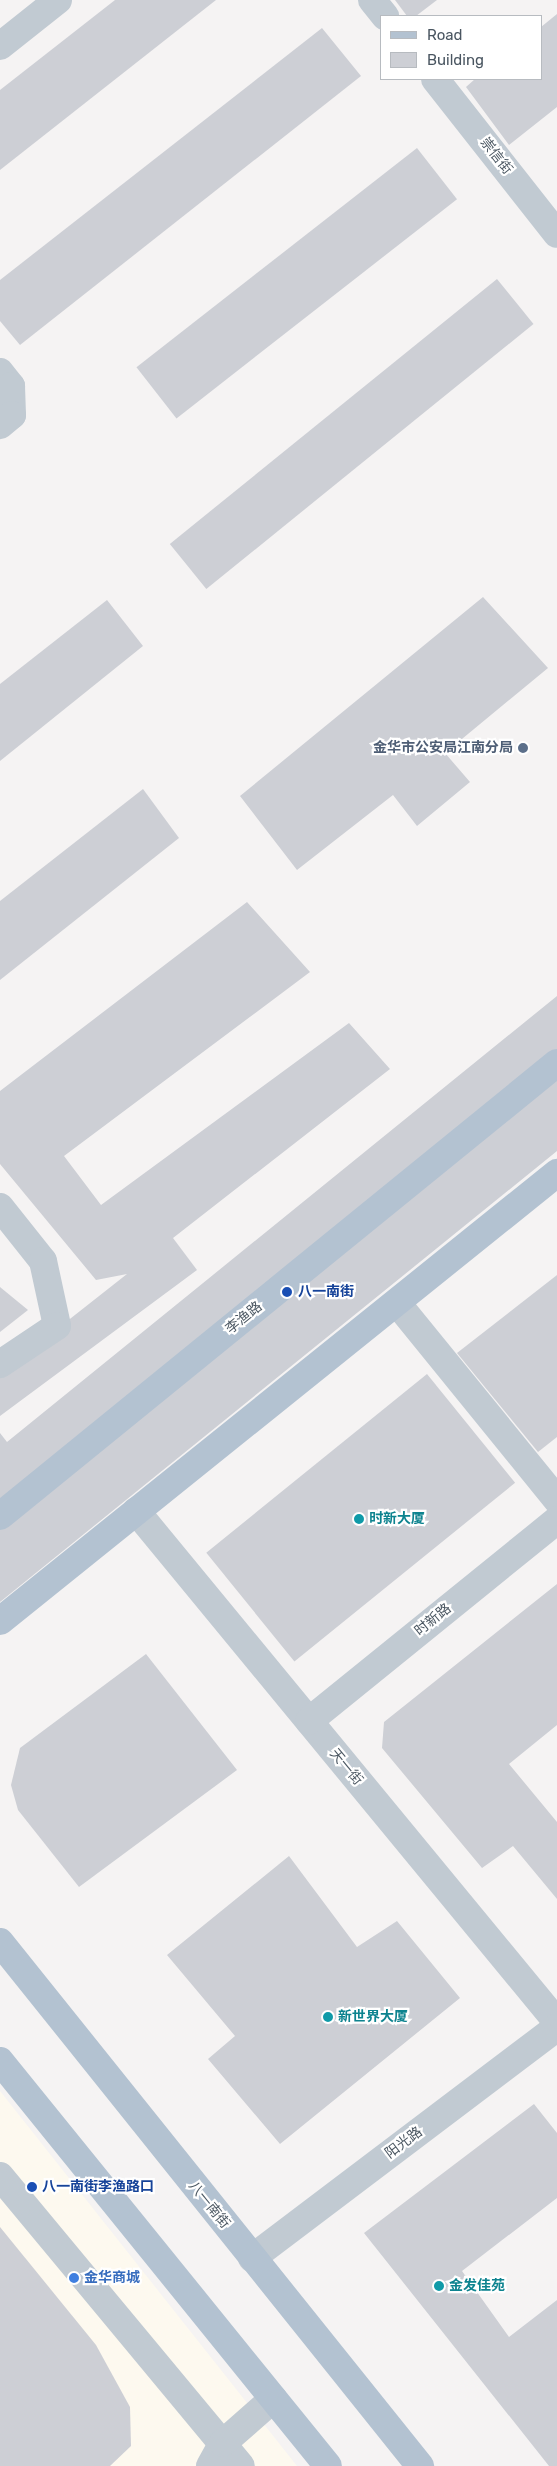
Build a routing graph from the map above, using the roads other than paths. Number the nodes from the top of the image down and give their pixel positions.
1 (58, 0) edge
2 (372, 0) edge
3 (384, 15) edge
4 (0, 46) edge
5 (436, 80) edge
6 (557, 234) edge
7 (0, 372) edge
8 (0, 425) edge
9 (557, 1063) edge
10 (557, 1173) edge
11 (0, 1207) edge
12 (397, 1303) junction
13 (0, 1364) edge
14 (557, 1500) edge
15 (136, 1511) junction
16 (0, 1516) edge
17 (557, 1520) edge
18 (0, 1621) edge
19 (308, 1721) junction
20 (0, 1942) edge
21 (557, 2022) edge
22 (557, 2027) edge
23 (0, 2061) edge
24 (0, 2176) edge
25 (252, 2258) junction
26 (273, 2398) junction
27 (216, 2455) edge
28 (241, 2466) edge
29 (328, 2466) edge
30 (420, 2466) edge

1 - 4 street
2 - 3 street
5 - 6 street, 崇信街
7 - 8 street
9 - 16 main road, 李渔路
10 - 12 main road
11 - 13 street
12 - 14 street
12 - 15 main road
15 - 18 main road
15 - 19 street, 天一街
17 - 19 street, 时新路
19 - 21 street, 天一街
20 - 25 main road, 八一南街
22 - 25 street, 阳光路
23 - 26 main road
24 - 27 street
25 - 30 main road, 八一南街
26 - 27 street
26 - 29 main road
27 - 28 street

